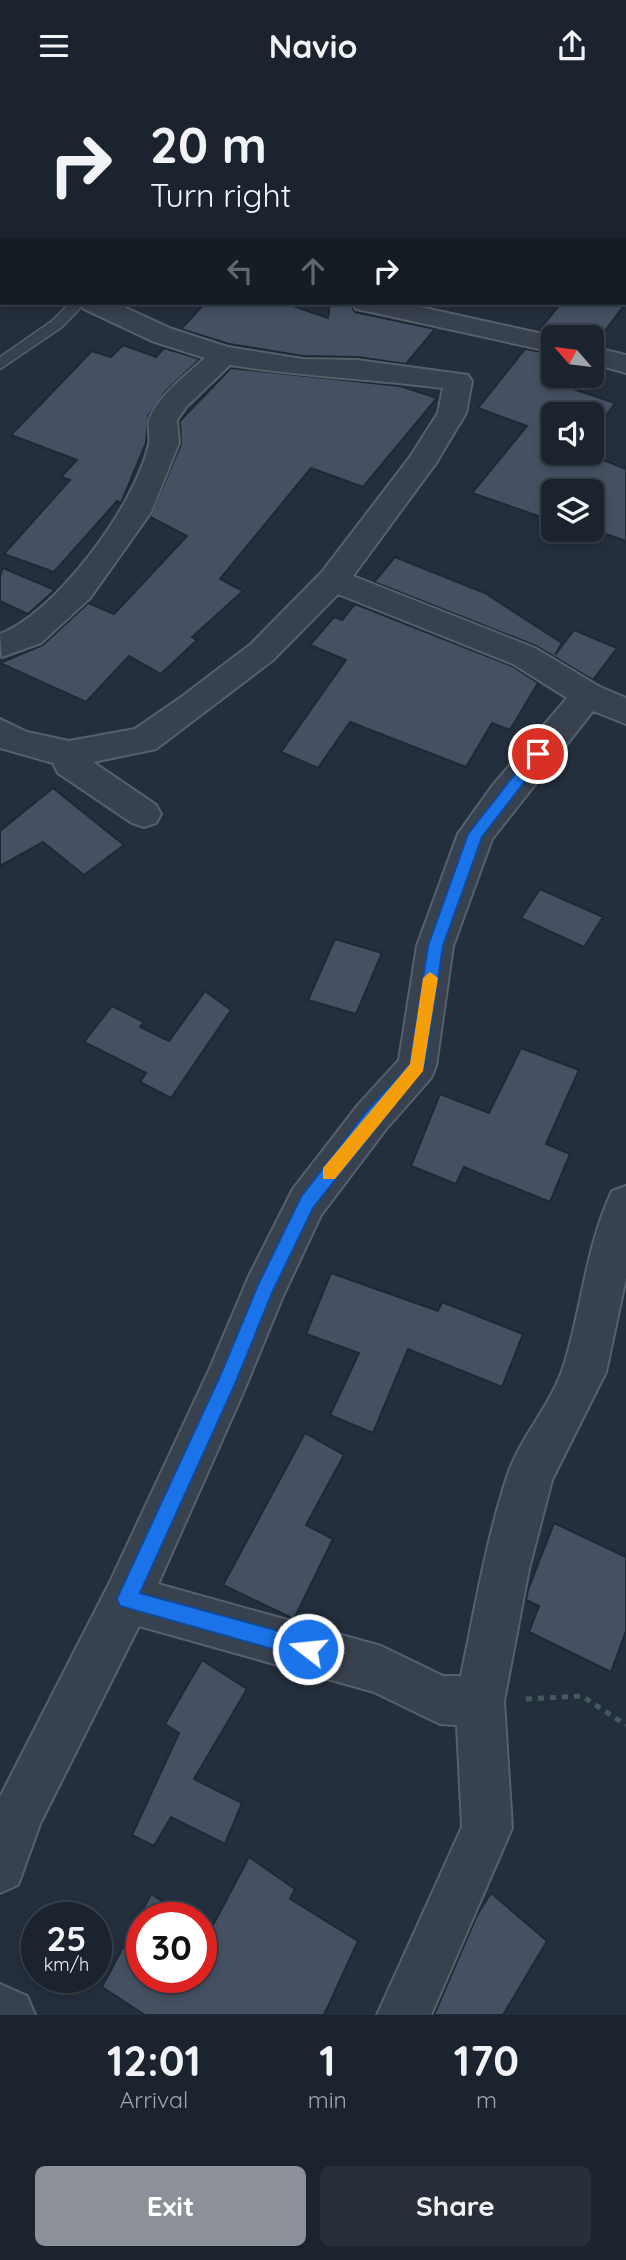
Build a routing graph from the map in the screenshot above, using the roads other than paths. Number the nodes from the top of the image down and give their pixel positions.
1 (76, 305) edge
2 (98, 305) edge
3 (375, 305) edge
4 (541, 341) edge
5 (223, 355) junction
6 (604, 359) edge
7 (0, 365) edge
8 (626, 365) edge
9 (333, 580) junction
10 (1, 648) edge
11 (614, 702) edge
12 (0, 731) edge
13 (69, 754) junction
14 (144, 814) dead end
15 (626, 1204) edge
16 (127, 1599) junction
17 (480, 1701) junction
18 (9, 1811) edge
19 (0, 1867) edge
20 (0, 2011) edge
21 (8, 2015) edge
22 (404, 2015) edge

1 - 7 lane
2 - 5 street
3 - 4 street
5 - 9 street
5 - 10 street
6 - 8 street
9 - 11 street
9 - 13 street
11 - 16 street
12 - 13 street
13 - 14 street
15 - 17 street
16 - 17 street
16 - 18 street
17 - 22 street
18 - 19 street
20 - 21 street

